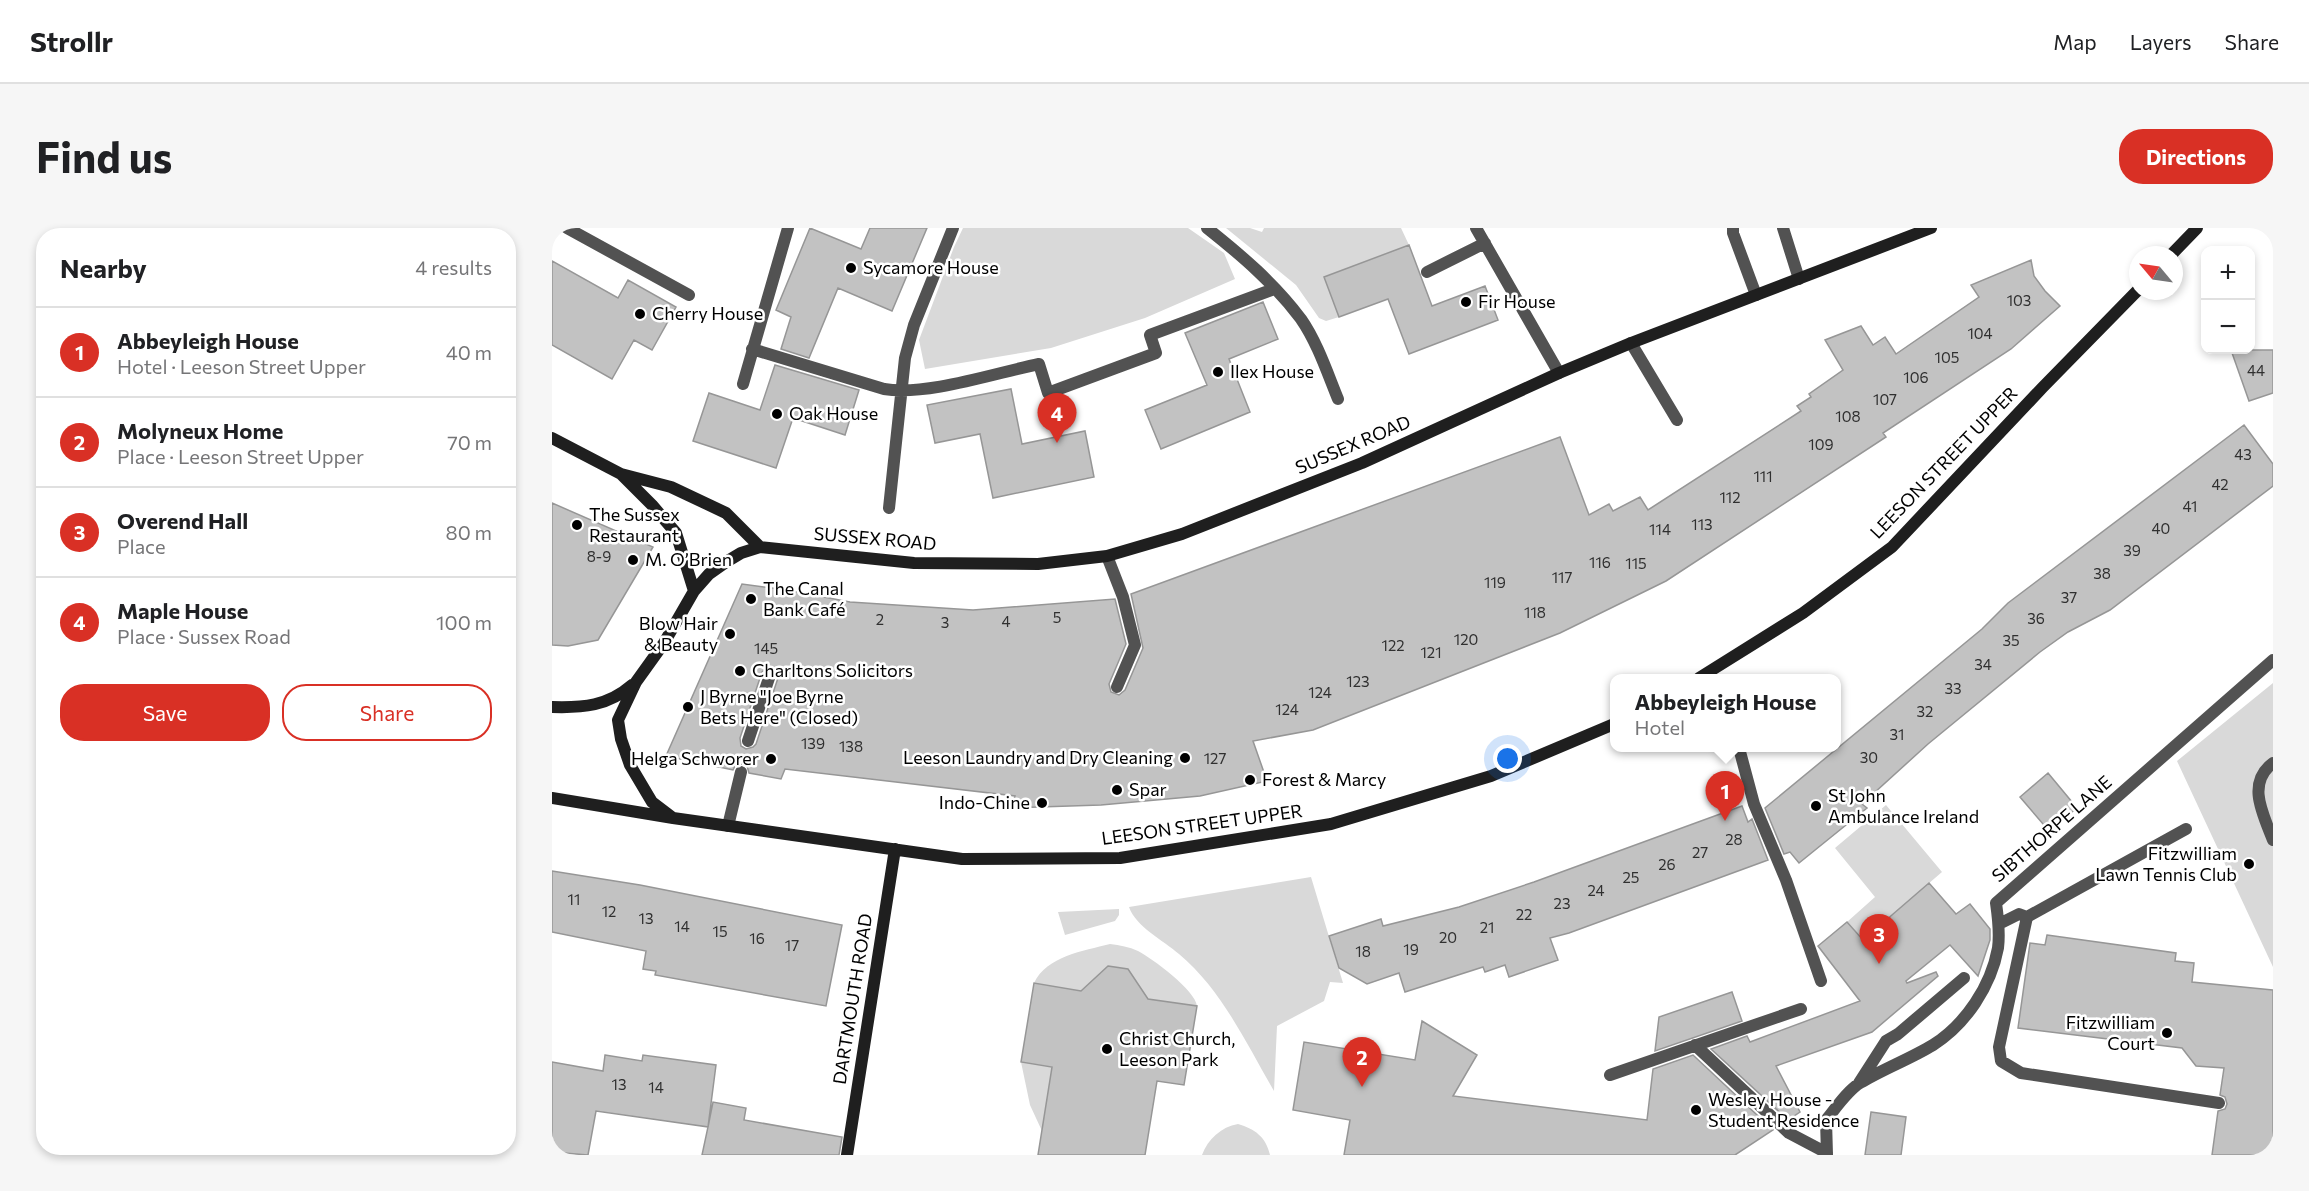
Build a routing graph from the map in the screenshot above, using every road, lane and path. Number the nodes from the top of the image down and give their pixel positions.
1 (567, 228) edge
2 (788, 228) edge
3 (953, 228) edge
4 (1208, 228) edge
5 (1476, 228) edge
6 (1733, 228) edge
7 (1783, 228) edge
8 (1931, 228) edge
9 (2177, 228) edge
10 (2197, 228) edge
11 (2187, 239) junction
12 (1485, 243) junction
13 (2180, 246) edge
14 (1427, 272) dead end
15 (1799, 279) junction
16 (1274, 289) junction
17 (689, 295) dead end
18 (1756, 295) junction
19 (2129, 299) edge
20 (1631, 344) junction
21 (752, 348) junction
22 (1559, 373) junction
23 (743, 384) dead end
24 (902, 392) junction
25 (1338, 399) dead end
26 (1677, 420) dead end
27 (552, 438) edge
28 (621, 474) junction
29 (889, 508) dead end
30 (760, 547) junction
31 (1107, 556) junction
32 (694, 591) junction
33 (2273, 660) edge
34 (1714, 674) edge
35 (770, 675) dead end
36 (636, 682) junction
37 (1117, 687) dead end
38 (552, 707) edge
39 (1610, 726) edge
40 (748, 741) dead end
41 (1740, 752) edge
42 (2273, 763) edge
43 (741, 772) dead end
44 (552, 798) edge
45 (673, 818) junction
46 (728, 826) junction
47 (2186, 829) dead end
48 (2273, 840) edge
49 (895, 849) junction
50 (2027, 917) junction
51 (1999, 924) junction
52 (1964, 978) dead end
53 (1821, 981) dead end
54 (1801, 1009) dead end
55 (1695, 1045) junction
56 (1610, 1075) dead end
57 (1858, 1084) junction
58 (2219, 1103) dead end
59 (1827, 1154) edge
60 (847, 1155) edge

1 - 17 lane
2 - 21 lane
3 - 24 lane
4 - 16 lane
5 - 12 lane
6 - 18 lane
7 - 15 lane
8 - 15 main road, SUSSEX ROAD
9 - 11 main road
10 - 11 main road
11 - 13 main road
12 - 14 lane
12 - 22 lane
15 - 18 main road, SUSSEX ROAD
16 - 24 lane
16 - 25 lane
18 - 20 main road, SUSSEX ROAD
19 - 34 main road, LEESON STREET UPPER
20 - 22 main road, SUSSEX ROAD
20 - 26 lane
21 - 23 lane
21 - 24 lane
22 - 31 main road, SUSSEX ROAD
24 - 29 lane
27 - 28 main road
28 - 30 main road
28 - 32 main road
30 - 31 main road, SUSSEX ROAD
30 - 32 main road
31 - 37 lane
32 - 36 main road
33 - 51 lane, SIBTHORPE LANE
35 - 40 lane
36 - 38 main road
36 - 45 main road
39 - 49 main road, LEESON STREET UPPER
41 - 53 lane
42 - 48 lane
43 - 46 lane
44 - 45 main road, LEESON STREET UPPER
45 - 46 main road, LEESON STREET UPPER
46 - 49 main road, LEESON STREET UPPER
47 - 50 lane
49 - 60 main road, DARTMOUTH ROAD
50 - 51 lane
50 - 58 lane
51 - 57 lane, SIBTHORPE LANE
52 - 57 lane
54 - 55 lane
55 - 56 lane
55 - 59 lane, SIBTHORPE LANE
57 - 59 lane, SIBTHORPE LANE

